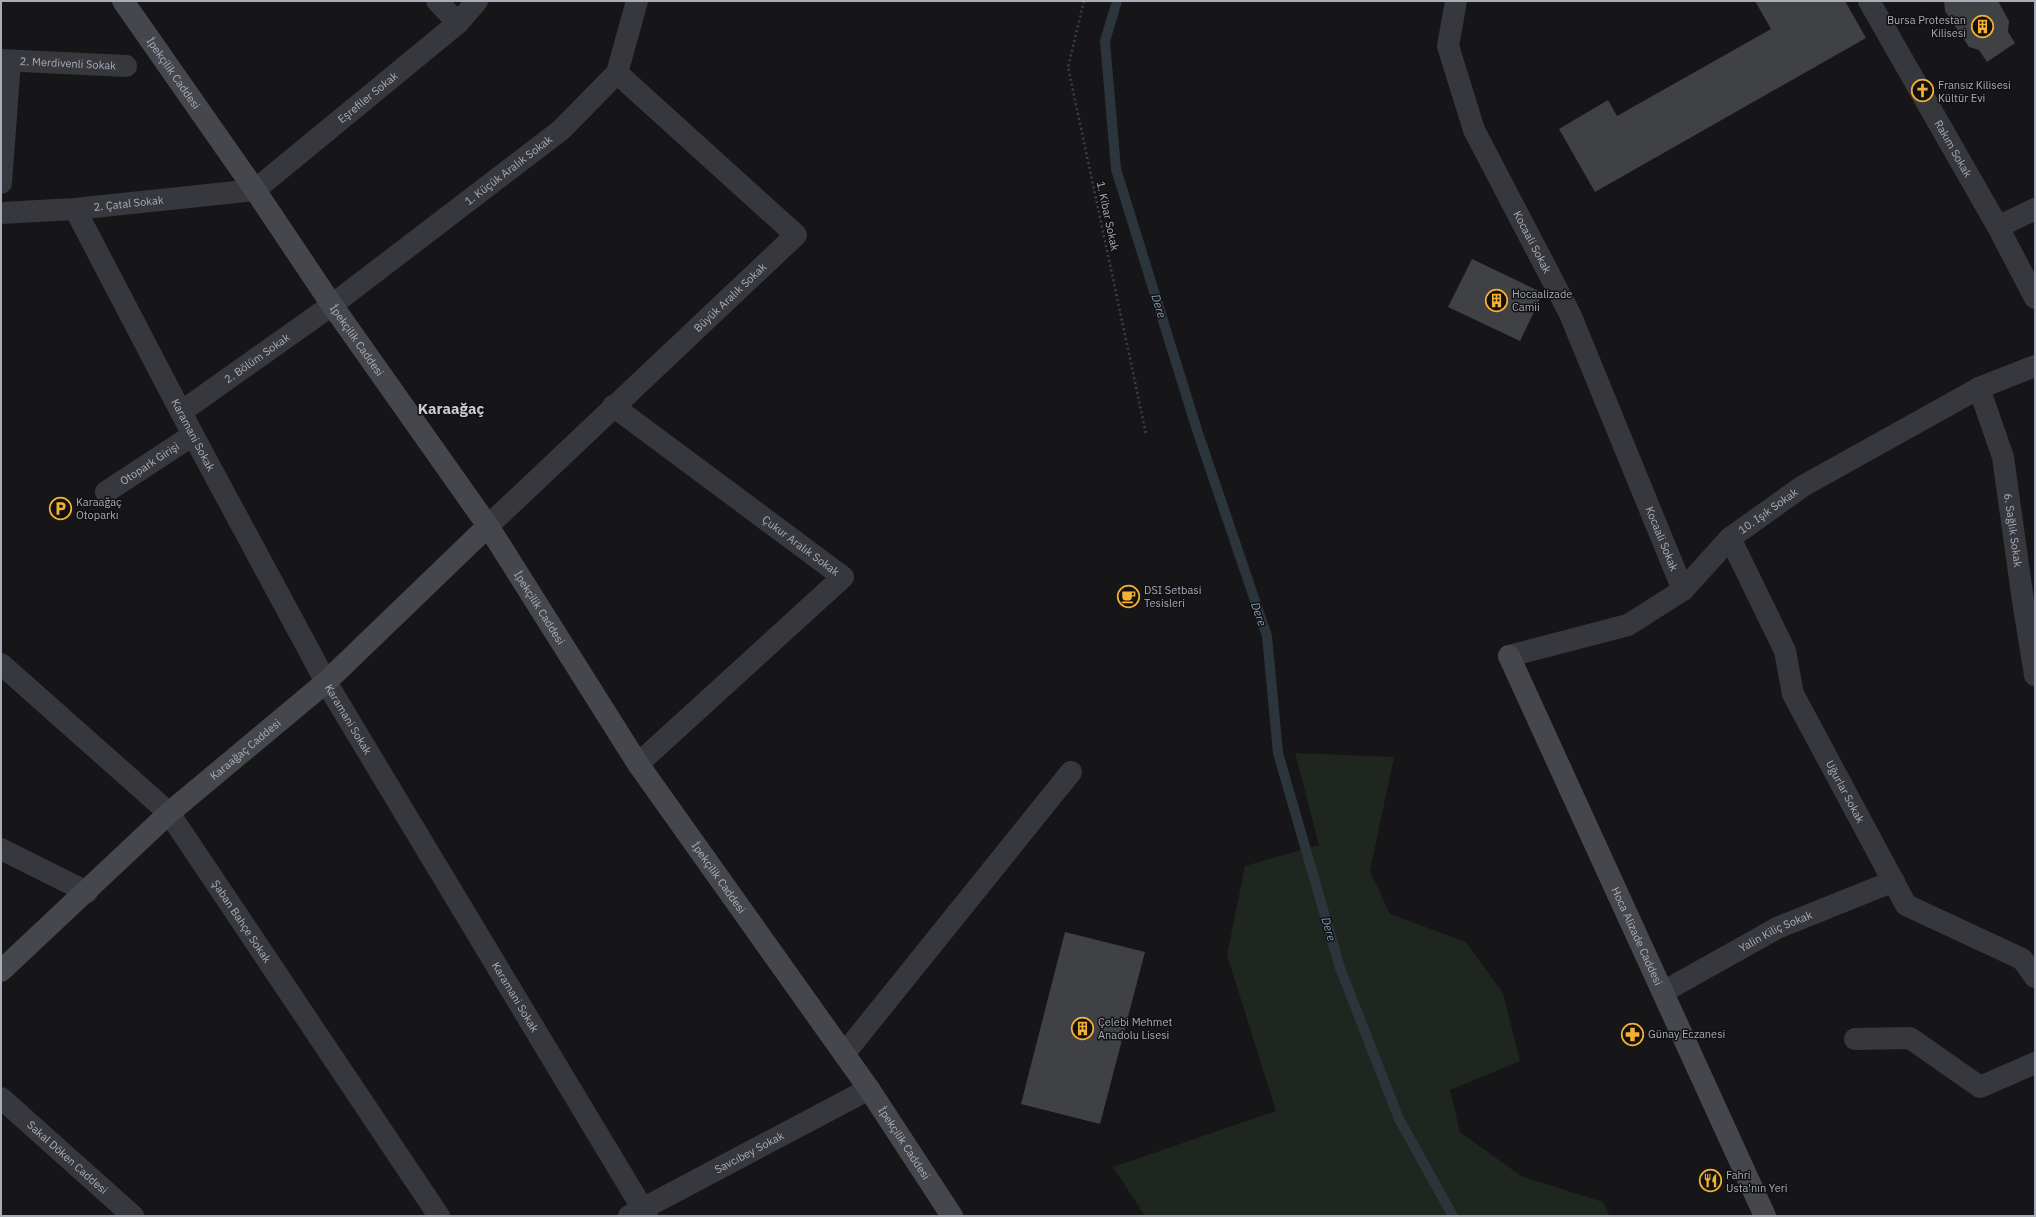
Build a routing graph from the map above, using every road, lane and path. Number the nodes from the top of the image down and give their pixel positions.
1 (123, 1) edge
2 (437, 1) edge
3 (477, 1) edge
4 (637, 1) edge
5 (1084, 1) edge
6 (1456, 1) edge
7 (1869, 1) edge
8 (458, 23) junction
9 (6, 61) edge
10 (126, 66) dead end
11 (617, 73) junction
12 (1, 183) edge
13 (255, 190) junction
14 (75, 209) junction
15 (2035, 209) edge
16 (1, 213) edge
17 (1998, 227) junction
18 (2035, 298) edge
19 (332, 305) junction
20 (2035, 366) edge
21 (1979, 388) junction
22 (613, 406) junction
23 (181, 412) junction
24 (1146, 434) dead end
25 (193, 435) junction
26 (106, 492) dead end
27 (488, 526) junction
28 (1730, 538) junction
29 (1683, 590) junction
30 (1509, 656) joint
31 (1, 664) edge
32 (2035, 675) edge
33 (326, 682) junction
34 (638, 764) junction
35 (1071, 772) dead end
36 (169, 813) junction
37 (1, 849) edge
38 (1894, 881) junction
39 (87, 892) junction
40 (2029, 953) edge
41 (1, 971) edge
42 (2035, 977) edge
43 (1663, 992) junction
44 (1855, 1039) dead end
45 (844, 1054) junction
46 (2035, 1063) edge
47 (869, 1089) junction
48 (1, 1098) edge
49 (639, 1214) edge
50 (133, 1216) edge
51 (439, 1216) edge
52 (952, 1216) edge
53 (1765, 1216) edge

1 - 13 main road, İpekçilik Caddesi
2 - 8 street
3 - 8 street, Eşrefiler Sokak
4 - 11 street, 1. Küçük Aralık Sokak
5 - 24 path, 1. Kibar Sokak
6 - 29 street, Kocaali Sokak
7 - 17 street, Rakım Sokak
8 - 13 street, Eşrefiler Sokak
9 - 10 street, 2. Merdivenli Sokak
9 - 12 street, 2. Merdivenli Sokak
11 - 19 street, 1. Küçük Aralık Sokak
11 - 22 street, Büyük Aralık Sokak
13 - 14 street, 2. Çatal Sokak
13 - 19 main road, İpekçilik Caddesi
14 - 16 street, 2. Çatal Sokak
14 - 23 street, Karamani Sokak
15 - 17 street
17 - 18 street, Rakım Sokak
19 - 23 street, 2. Bölüm Sokak
19 - 27 main road, İpekçilik Caddesi
20 - 21 street, 10. Işık Sokak
21 - 28 street, 10. Işık Sokak
21 - 32 street, 6. Sağlık Sokak
22 - 27 street, Büyük Aralık Sokak
22 - 34 street, Çukur Aralık Sokak
23 - 25 street, Karamani Sokak
25 - 26 street, Otopark Girişi
25 - 33 street, Karamani Sokak
27 - 33 main road, Karaağaç Caddesi
27 - 34 main road, İpekçilik Caddesi
28 - 29 street, 10. Işık Sokak
28 - 38 street, Uğurlar Sokak
29 - 30 street, 10. Işık Sokak
30 - 43 main road, Hoca Alizade Caddesi
31 - 36 street, Şaban Bahçe Sokak
33 - 36 main road, Karaağaç Caddesi
33 - 49 street, Karamani Sokak
34 - 45 main road, İpekçilik Caddesi
35 - 45 street
36 - 39 main road, Karaağaç Caddesi
36 - 51 street, Şaban Bahçe Sokak
37 - 39 street
38 - 40 street, Uğurlar Sokak
38 - 43 street, Yalin Kiliç Sokak
39 - 41 main road, Karaağaç Caddesi
40 - 42 street, Uğurlar Sokak
43 - 53 main road, Hoca Alizade Caddesi
44 - 46 street
45 - 47 main road, İpekçilik Caddesi
47 - 49 street, Savcıbey Sokak
47 - 52 main road, İpekçilik Caddesi
48 - 50 street, Sakal Döken Caddesi

